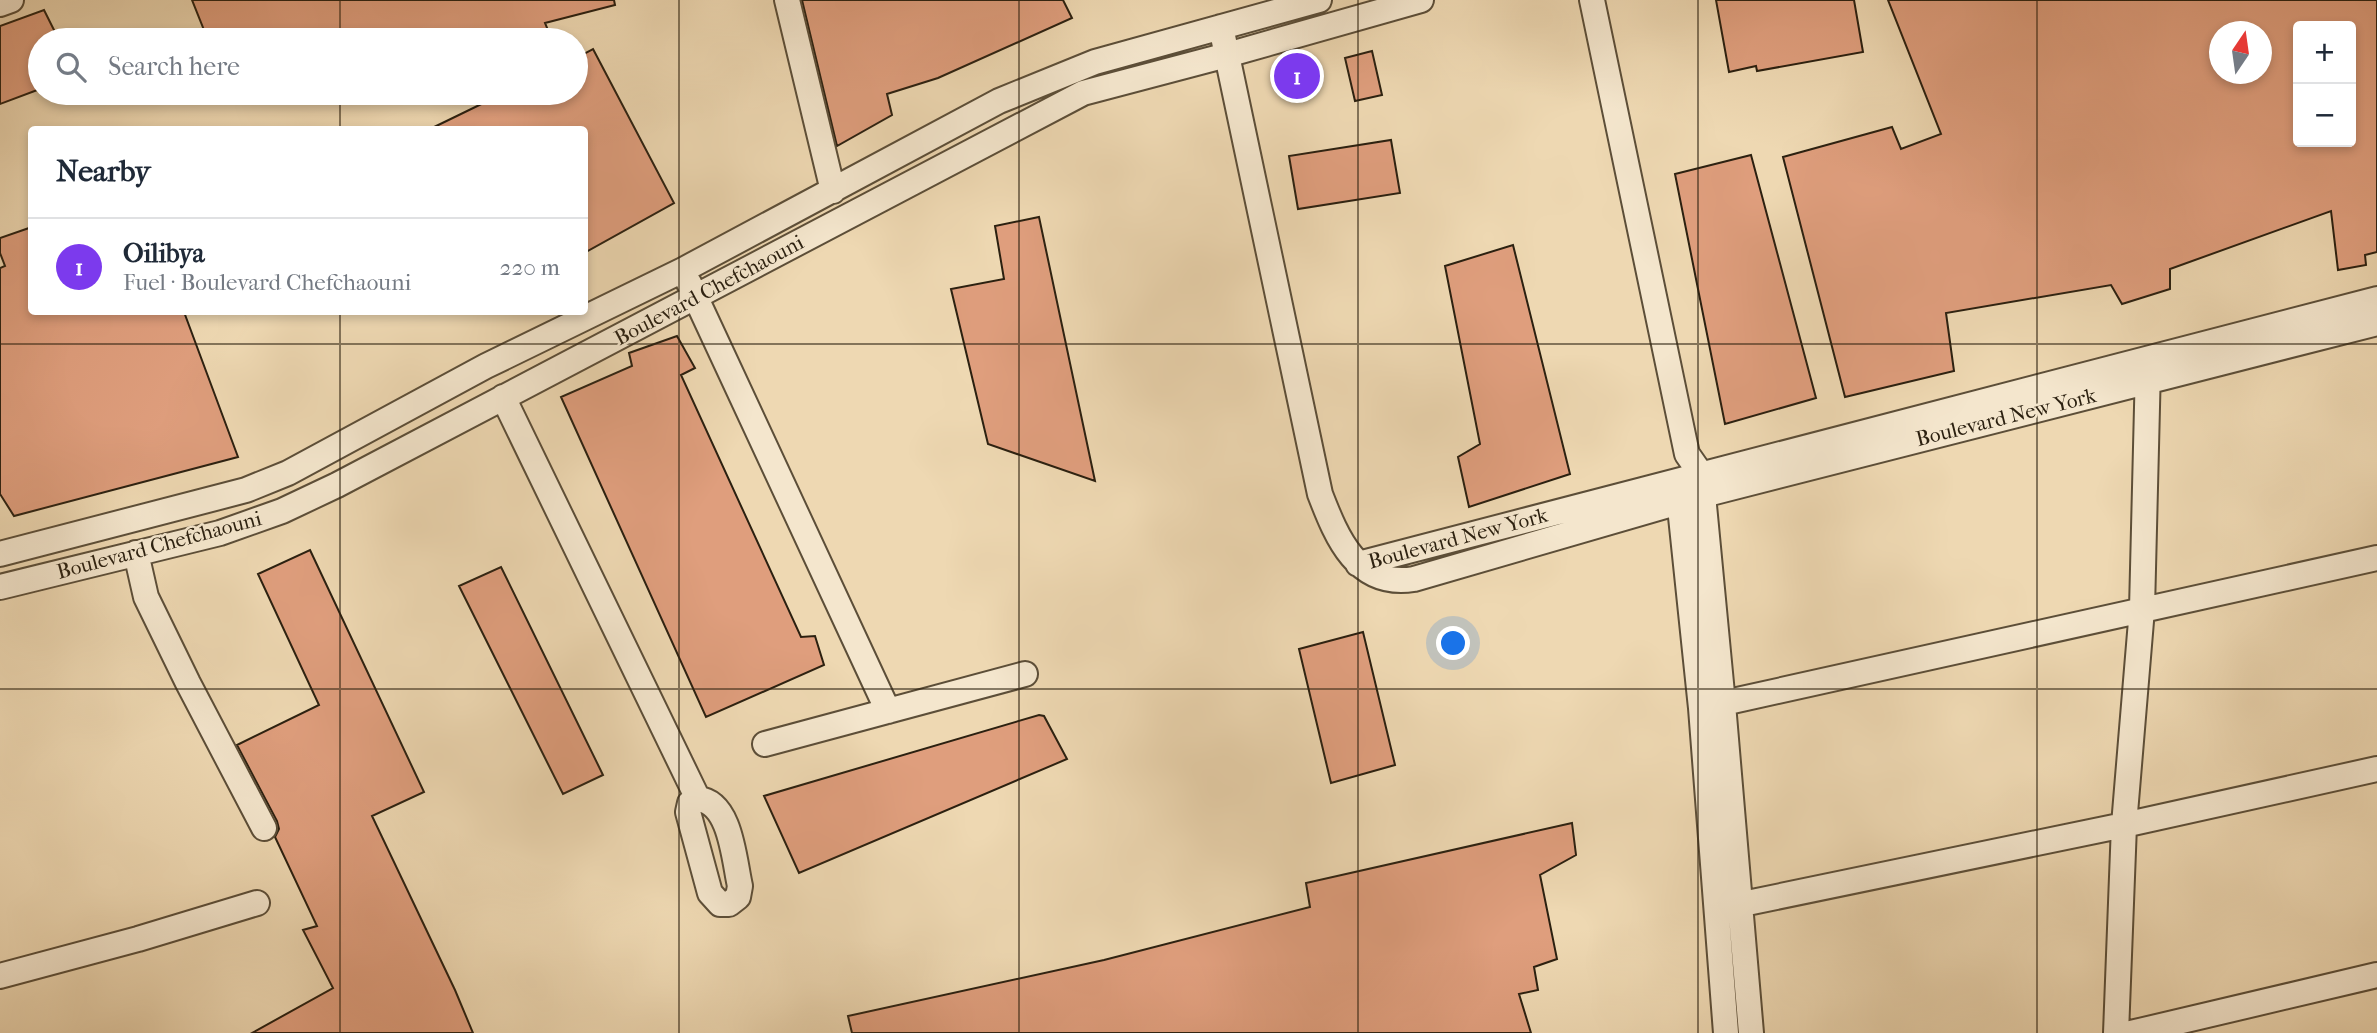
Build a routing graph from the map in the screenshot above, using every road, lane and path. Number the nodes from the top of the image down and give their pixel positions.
1 (11, 0) edge
2 (787, 0) edge
3 (1319, 0) edge
4 (1420, 0) edge
5 (1592, 0) edge
6 (0, 4) edge
7 (1221, 27) junction
8 (1227, 55) junction
9 (833, 191) junction
10 (682, 270) junction
11 (697, 297) junction
12 (2377, 299) edge
13 (2377, 323) edge
14 (2148, 370) junction
15 (503, 397) junction
16 (1689, 481) junction
17 (136, 553) junction
18 (0, 554) edge
19 (2377, 558) edge
20 (0, 587) edge
21 (2142, 610) junction
22 (1025, 674) dead end
23 (1712, 706) junction
24 (888, 711) junction
25 (765, 744) dead end
26 (2377, 769) edge
27 (698, 799) dead end
28 (2124, 825) junction
29 (264, 828) dead end
30 (257, 902) dead end
31 (1729, 906) junction
32 (2377, 975) edge
33 (0, 976) edge
34 (1726, 1033) edge
35 (1751, 1033) edge
36 (2116, 1033) edge
37 (2131, 1033) edge

1 - 6 street
2 - 9 street
3 - 7 street, Boulevard Chefchaouni
4 - 8 street, Boulevard Chefchaouni
5 - 16 street
7 - 8 street
7 - 9 street, Boulevard Chefchaouni
8 - 11 street, Boulevard Chefchaouni
8 - 16 street, Boulevard New York
9 - 10 street, Boulevard Chefchaouni
10 - 11 street
10 - 18 street, Boulevard Chefchaouni
11 - 15 street, Boulevard Chefchaouni
11 - 24 street
12 - 14 street, Boulevard New York
13 - 14 street, Boulevard New York
14 - 16 street, Boulevard New York
14 - 21 street
15 - 17 street, Boulevard Chefchaouni
15 - 27 street
16 - 23 street
17 - 20 street, Boulevard Chefchaouni
17 - 29 street
19 - 21 street
21 - 23 street
21 - 28 street
22 - 24 street
23 - 31 street
24 - 25 street
26 - 28 street
28 - 31 street
28 - 36 street
30 - 33 street
31 - 34 street
31 - 35 street
32 - 37 street

